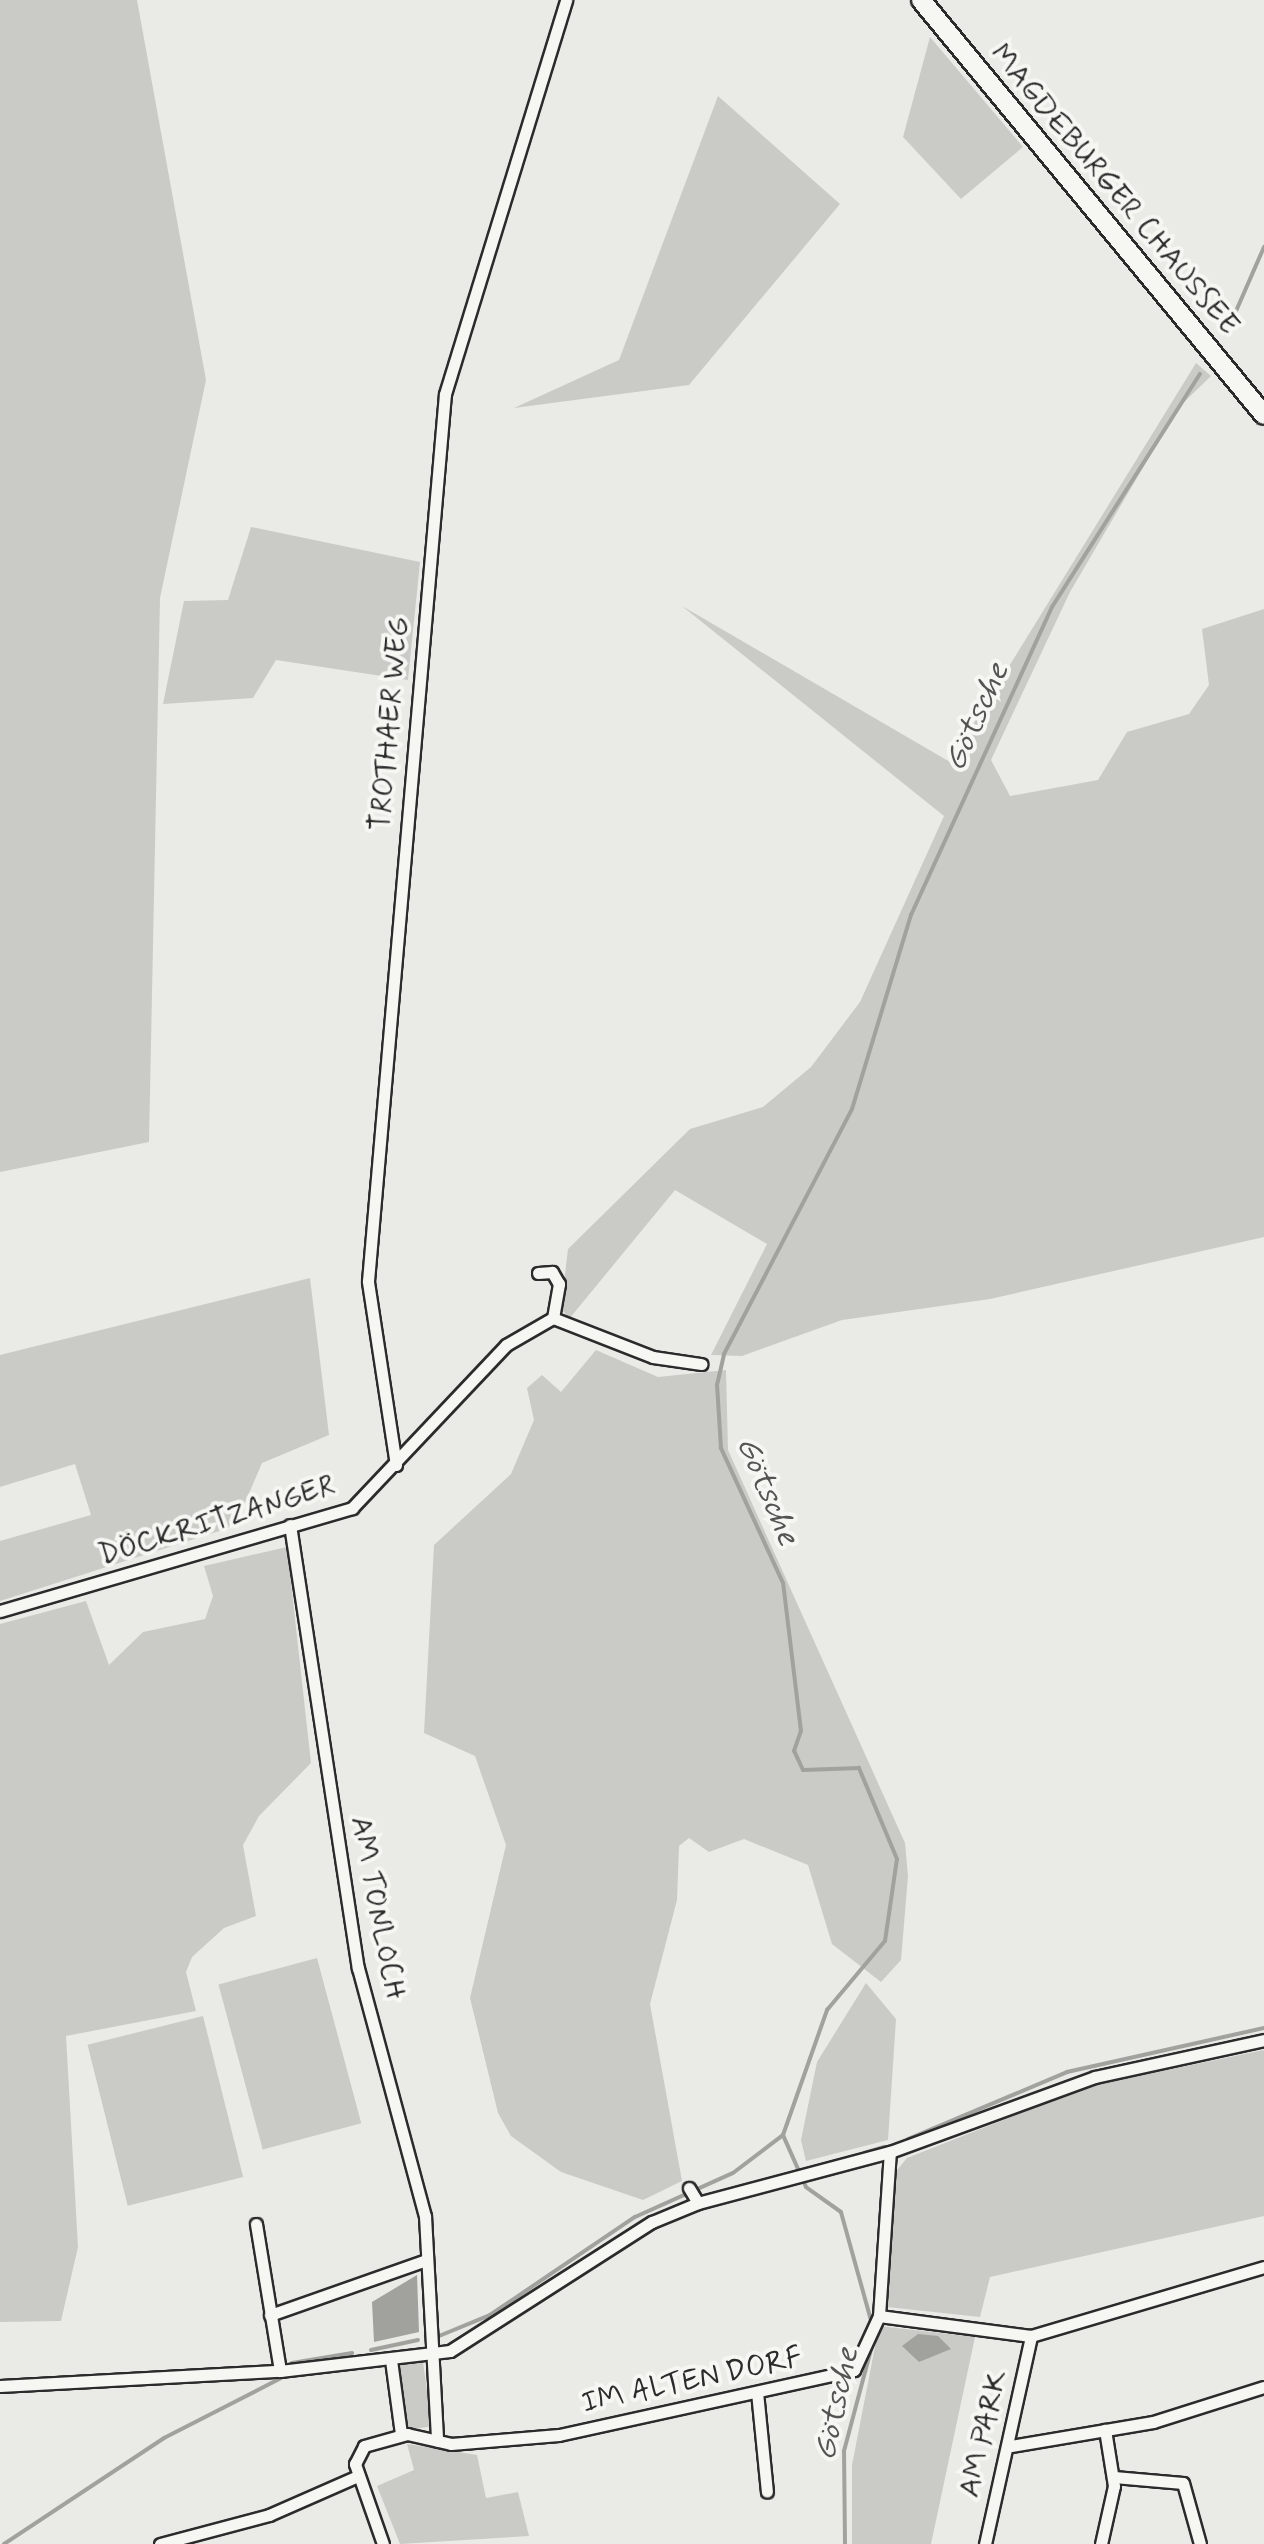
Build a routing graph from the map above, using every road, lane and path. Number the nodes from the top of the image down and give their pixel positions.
1 (566, 0) edge
2 (921, 0) edge
3 (1264, 414) edge
4 (538, 1272) dead end
5 (553, 1318) junction
6 (701, 1364) dead end
7 (396, 1466) junction
8 (290, 1525) junction
9 (0, 1611) edge
10 (1264, 2040) edge
11 (890, 2152) junction
12 (256, 2224) dead end
13 (426, 2260) junction
14 (1264, 2268) edge
15 (270, 2314) junction
16 (880, 2316) junction
17 (1031, 2336) junction
18 (428, 2356) junction
19 (391, 2360) junction
20 (280, 2371) junction
21 (0, 2386) edge
22 (1264, 2388) edge
23 (757, 2392) junction
24 (1105, 2430) junction
25 (400, 2434) junction
26 (437, 2441) junction
27 (1011, 2446) junction
28 (358, 2476) junction
29 (1114, 2478) junction
30 (767, 2492) dead end
31 (194, 2540) edge
32 (160, 2544) edge
33 (383, 2544) edge
34 (985, 2544) edge
35 (1100, 2544) edge
36 (1200, 2544) edge

1 - 7 street, TROTHAER WEG
2 - 3 main road, MAGDEBURGER CHAUSSEE
4 - 5 street
5 - 6 street
5 - 7 street, DÖCKRITZANGER
7 - 8 street, DÖCKRITZANGER
8 - 9 street, DÖCKRITZANGER
8 - 13 street, AM TONLOCH
10 - 11 street
11 - 16 street, IM ALTEN DORF
11 - 18 street
12 - 15 street
13 - 15 street
13 - 18 street, AM TONLOCH
14 - 17 street
15 - 20 street
16 - 17 street
16 - 23 street, IM ALTEN DORF
17 - 27 street, AM PARK
18 - 19 street
18 - 26 street, AM TONLOCH
19 - 20 street
19 - 25 street
20 - 21 street
22 - 24 street
23 - 26 street, IM ALTEN DORF
23 - 30 street
24 - 27 street
24 - 29 street
25 - 26 street, IM ALTEN DORF
25 - 28 street
27 - 34 street, AM PARK
28 - 31 street
28 - 33 street
29 - 35 street
29 - 36 street
31 - 32 street

